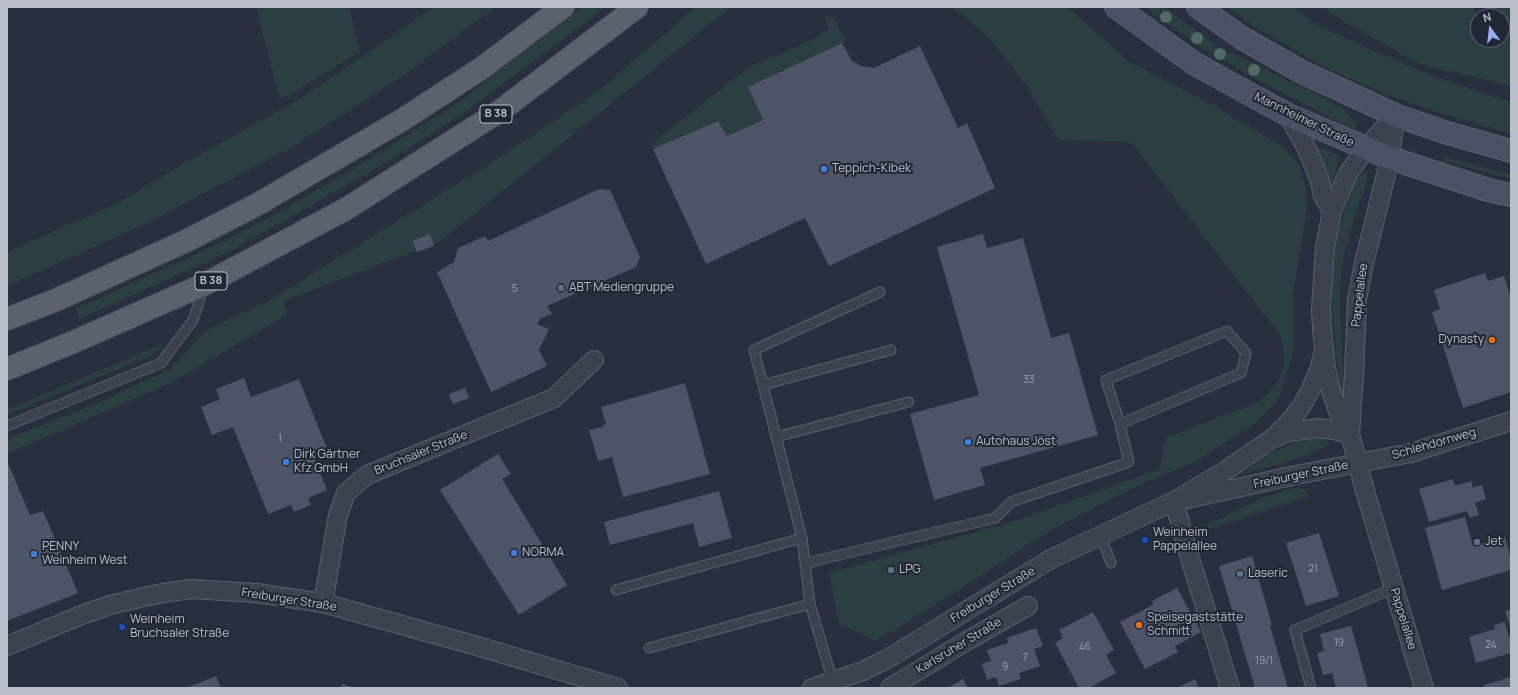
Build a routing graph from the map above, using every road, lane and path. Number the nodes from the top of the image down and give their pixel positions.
1 (563, 7) edge
2 (637, 7) edge
3 (1116, 7) edge
4 (1198, 7) edge
5 (1288, 115) junction
6 (1395, 115) junction
7 (1366, 149) junction
8 (1511, 151) edge
9 (1390, 158) junction
10 (1511, 195) edge
11 (1332, 211) junction
12 (205, 284) junction
13 (880, 292) dead end
14 (7, 319) edge
15 (891, 350) dead end
16 (1324, 350) junction
17 (594, 360) dead end
18 (7, 369) edge
19 (763, 385) junction
20 (909, 402) dead end
21 (1511, 421) edge
22 (1120, 424) junction
23 (7, 426) edge
24 (1350, 434) junction
25 (776, 437) junction
26 (1273, 438) junction
27 (1357, 463) junction
28 (1174, 501) junction
29 (1100, 535) junction
30 (802, 538) junction
31 (806, 563) junction
32 (1111, 564) dead end
33 (1394, 588) junction
34 (616, 590) dead end
35 (323, 603) junction
36 (810, 604) junction
37 (1028, 606) dead end
38 (7, 646) edge
39 (649, 648) dead end
40 (832, 682) junction
41 (618, 688) edge
42 (812, 688) edge
43 (890, 688) edge
44 (1230, 688) edge
45 (1311, 688) edge
46 (1424, 688) edge

1 - 14 main road
2 - 12 main road, B 38
3 - 5 main road, Mannheimer Straße
4 - 6 main road
5 - 7 main road, Mannheimer Straße
5 - 11 street
6 - 7 street, Pappelallee
6 - 8 main road
6 - 9 street, Pappelallee
7 - 9 main road, Mannheimer Straße
7 - 11 street, Pappelallee
9 - 10 main road, Mannheimer Straße
9 - 24 street, Pappelallee
11 - 16 street, Pappelallee
12 - 18 main road, B 38
12 - 23 lane
13 - 19 lane
15 - 19 lane
16 - 24 street, Pappelallee
16 - 26 street, Freiburger Straße
17 - 35 street, Bruchsaler Straße
19 - 25 lane
20 - 25 lane
21 - 27 street, Schlehdornweg
22 - 22 lane
22 - 31 lane
24 - 26 street, Freiburger Straße
24 - 27 street, Pappelallee
25 - 30 lane
26 - 28 street, Freiburger Straße
27 - 28 street, Freiburger Straße
27 - 33 street, Pappelallee
28 - 29 street, Freiburger Straße
28 - 44 street
29 - 32 lane
29 - 40 street, Freiburger Straße
30 - 31 lane
30 - 34 lane
31 - 36 lane
33 - 45 lane
33 - 46 street, Pappelallee
35 - 38 street, Freiburger Straße
35 - 41 street, Freiburger Straße
36 - 39 lane
36 - 40 lane
37 - 43 street, Karlsruher Straße
40 - 42 street, Freiburger Straße

